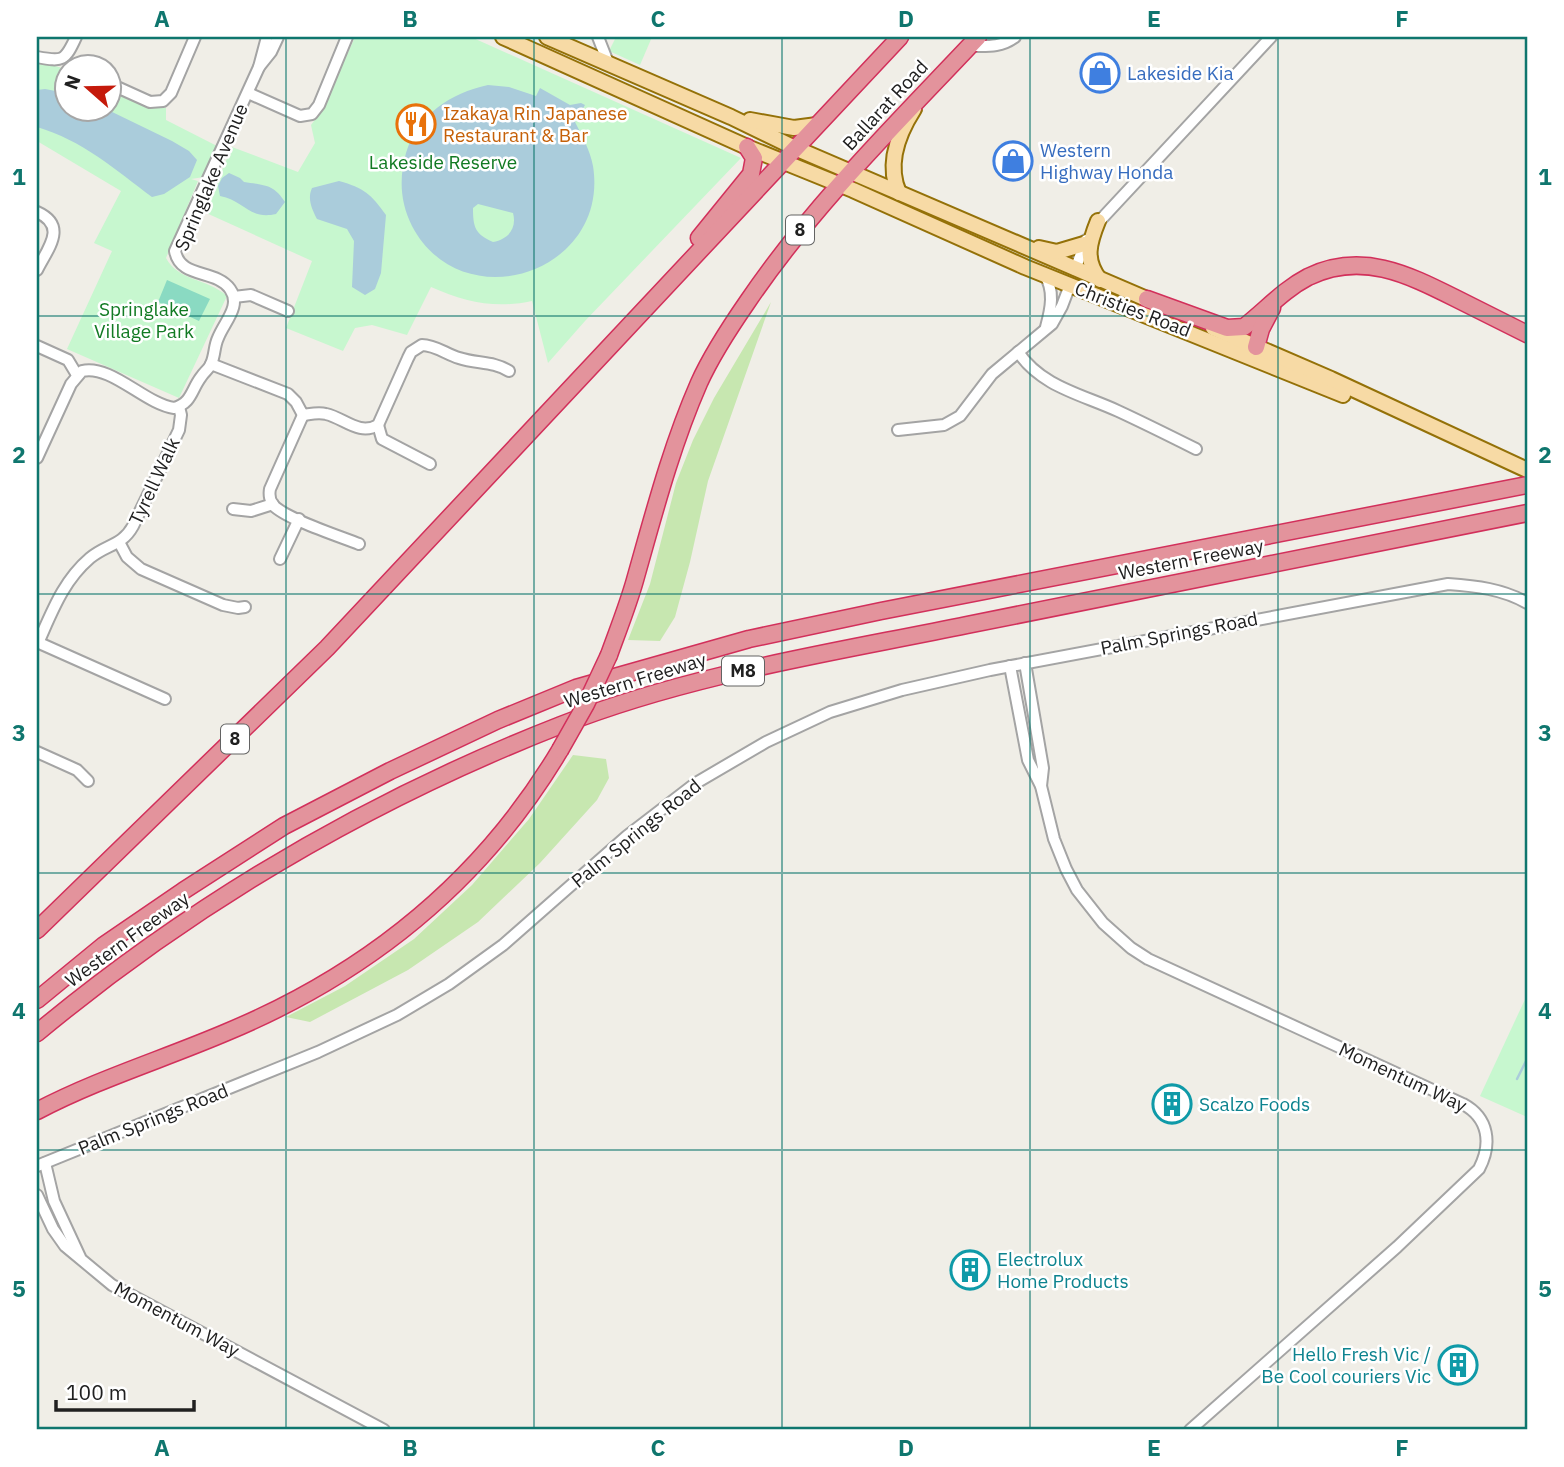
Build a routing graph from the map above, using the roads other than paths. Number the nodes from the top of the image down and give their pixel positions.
1 (195, 37) edge
2 (267, 37) edge
3 (278, 37) edge
4 (347, 37) edge
5 (503, 37) edge
6 (547, 37) edge
7 (598, 37) edge
8 (900, 37) edge
9 (1015, 37) edge
10 (1271, 37) edge
11 (973, 41) edge
12 (609, 65) junction
13 (259, 67) junction
14 (643, 80) junction
15 (122, 89) edge
16 (247, 93) junction
17 (923, 95) junction
18 (636, 96) junction
19 (731, 117) junction
20 (817, 125) junction
21 (747, 147) junction
22 (795, 148) junction
23 (782, 162) junction
24 (852, 171) junction
25 (839, 184) junction
26 (899, 193) junction
27 (37, 212) edge
28 (1098, 221) junction
29 (991, 234) junction
30 (1084, 244) junction
31 (1075, 270) junction
32 (37, 271) edge
33 (1044, 274) junction
34 (1100, 280) junction
35 (1070, 285) junction
36 (1284, 292) junction
37 (233, 297) junction
38 (1147, 299) junction
39 (654, 300) junction
40 (288, 312) dead end
41 (1045, 330) junction
42 (1527, 334) edge
43 (37, 346) edge
44 (1256, 347) junction
45 (1018, 352) junction
46 (211, 364) junction
47 (509, 372) dead end
48 (77, 375) junction
49 (1341, 394) junction
50 (179, 407) junction
51 (303, 415) junction
52 (378, 425) junction
53 (1429, 427) junction
54 (898, 430) dead end
55 (1196, 449) dead end
56 (37, 458) edge
57 (430, 464) dead end
58 (1527, 470) edge
59 (1527, 485) edge
60 (273, 505) junction
61 (233, 509) dead end
62 (1527, 513) edge
63 (299, 519) junction
64 (119, 542) junction
65 (359, 544) dead end
66 (280, 559) dead end
67 (1527, 603) edge
68 (246, 607) dead end
69 (38, 643) edge
70 (1025, 663) junction
71 (1010, 666) junction
72 (165, 699) dead end
73 (37, 752) edge
74 (88, 781) dead end
75 (1041, 786) junction
76 (37, 930) edge
77 (37, 1000) edge
78 (37, 1033) edge
79 (37, 1111) edge
80 (41, 1164) edge
81 (37, 1195) edge
82 (83, 1263) junction
83 (384, 1430) edge
84 (1190, 1430) edge

1 - 15 street
2 - 13 street, Springlake Avenue
3 - 13 street, Springlake Avenue
4 - 16 street
5 - 18 main road, Christies Road
6 - 12 main road
7 - 12 street
8 - 20 highway, Ballarat Road / 8
9 - 11 street
10 - 28 street
11 - 17 highway, Ballarat Road / 8
12 - 14 main road
13 - 16 street, Springlake Avenue
14 - 18 main road
14 - 19 main road
16 - 37 street, Springlake Avenue
17 - 24 highway, Ballarat Road / 8
17 - 26 main road
18 - 21 main road, Christies Road
19 - 20 main road
19 - 22 main road, Christies Road
20 - 22 highway, Ballarat Road / 8
21 - 23 main road, Christies Road
21 - 39 highway
22 - 23 highway, Ballarat Road / 8
22 - 24 main road, Christies Road
23 - 25 main road, Christies Road
23 - 39 highway, 8
24 - 25 highway, 8
24 - 26 main road, Christies Road
25 - 33 main road, Christies Road
25 - 79 highway, 8, bridge
26 - 29 main road, Christies Road
27 - 32 street
28 - 30 street
28 - 34 main road
29 - 30 main road
29 - 31 main road, Christies Road
30 - 31 street
31 - 34 main road, Christies Road
31 - 35 main road
33 - 35 main road, Christies Road
33 - 41 street
34 - 38 main road, Christies Road
35 - 41 street
35 - 49 main road, Christies Road
36 - 38 highway
36 - 42 highway
36 - 44 highway
37 - 40 street
37 - 46 street
38 - 44 main road, Christies Road
39 - 76 highway, 8
41 - 45 street
43 - 48 street
44 - 49 main road
44 - 53 main road, Christies Road
45 - 54 street
45 - 55 street
46 - 50 street
46 - 51 street
47 - 52 street
48 - 50 street
48 - 56 street
49 - 53 main road, Christies Road
50 - 64 street, Tyrell Walk
51 - 52 street
51 - 60 street
52 - 57 street
53 - 58 main road, Christies Road
59 - 77 highway, Western Freeway / M8
60 - 61 street
60 - 63 street
62 - 78 highway, Western Freeway / M8
63 - 65 street
63 - 66 street
64 - 68 street
64 - 69 street, Tyrell Walk
67 - 70 street, Palm Springs Road
69 - 72 street
70 - 71 street, Palm Springs Road
70 - 75 street, Momentum Way
71 - 75 street, Momentum Way
71 - 80 street, Palm Springs Road
73 - 74 street
75 - 84 street, Momentum Way
80 - 82 street, Momentum Way
81 - 82 street, Momentum Way
82 - 83 street, Momentum Way

